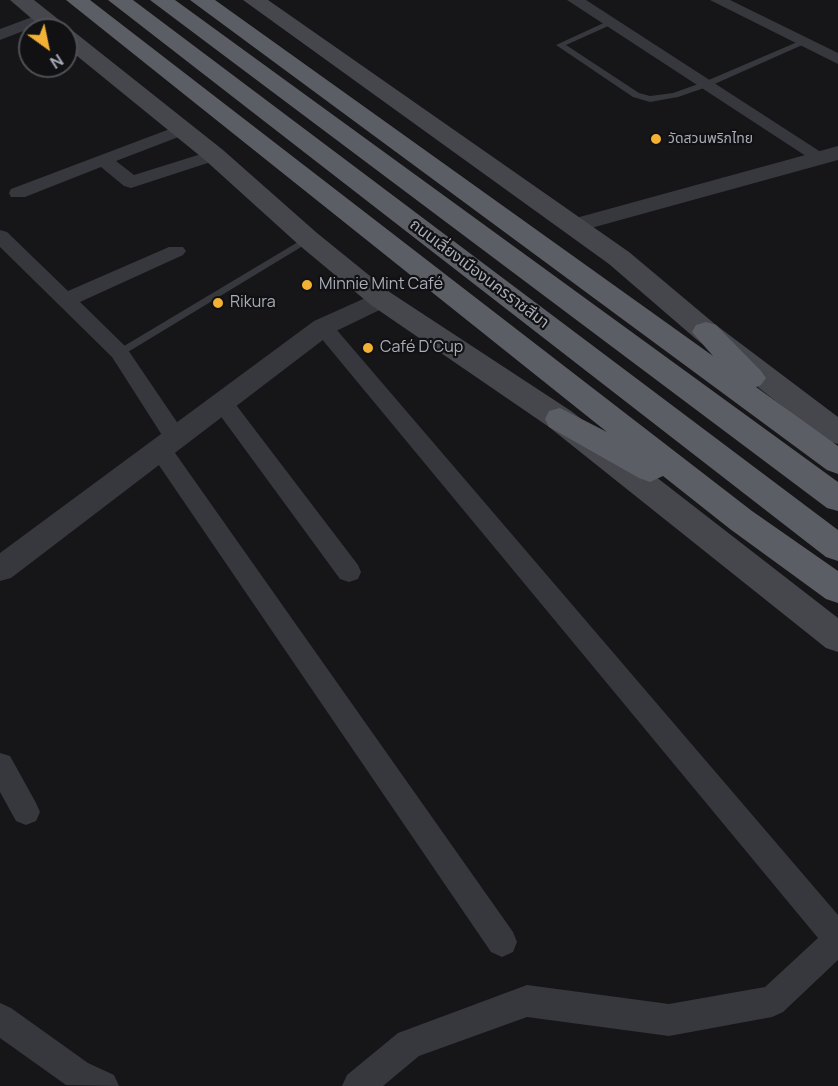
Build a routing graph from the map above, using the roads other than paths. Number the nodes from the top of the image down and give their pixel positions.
1 (21, 0) edge
2 (77, 0) edge
3 (119, 0) edge
4 (161, 0) edge
5 (201, 0) edge
6 (254, 0) edge
7 (575, 0) edge
8 (717, 0) edge
9 (44, 18) edge
10 (611, 23) junction
11 (18, 31) edge
12 (0, 35) edge
13 (817, 43) junction
14 (78, 46) edge
15 (838, 58) edge
16 (707, 84) junction
17 (183, 129) junction
18 (214, 155) junction
19 (830, 155) edge
20 (104, 160) junction
21 (18, 193) dead end
22 (573, 226) junction
23 (0, 236) edge
24 (309, 239) junction
25 (176, 251) dead end
26 (381, 299) junction
27 (64, 301) junction
28 (323, 327) junction
29 (706, 332) joint
30 (119, 352) junction
31 (222, 402) junction
32 (560, 419) junction
33 (827, 438) edge
34 (167, 443) junction
35 (838, 462) edge
36 (838, 499) edge
37 (741, 520) junction
38 (838, 548) edge
39 (0, 569) edge
40 (349, 572) dead end
41 (838, 589) edge
42 (838, 638) edge
43 (0, 765) edge
44 (26, 812) dead end
45 (838, 939) edge
46 (502, 942) dead end
47 (0, 1019) edge
48 (104, 1086) edge
49 (358, 1086) edge

1 - 9 main road
2 - 37 highway
3 - 38 highway, ถนนเลี่ยงเมืองนครราชสีมา
4 - 36 highway, ถนนเลี่ยงเมืองนครราชสีมา
5 - 33 highway
6 - 22 main road
7 - 10 street
8 - 13 street
10 - 16 street
10 - 16 lane
11 - 12 street
13 - 15 street
13 - 16 lane
14 - 17 main road
16 - 19 street
17 - 18 main road
17 - 20 street
18 - 20 street
18 - 24 main road
19 - 22 street
20 - 21 street
22 - 29 main road
23 - 27 street
24 - 26 main road
24 - 30 lane
25 - 27 street
26 - 28 street
26 - 32 main road
27 - 30 street
28 - 31 street
28 - 45 street
29 - 33 highway
30 - 34 street
31 - 34 street
31 - 40 street
32 - 37 highway
32 - 42 main road
33 - 35 highway
34 - 39 street
34 - 46 street
37 - 41 highway
43 - 44 street
45 - 49 street
47 - 48 street

